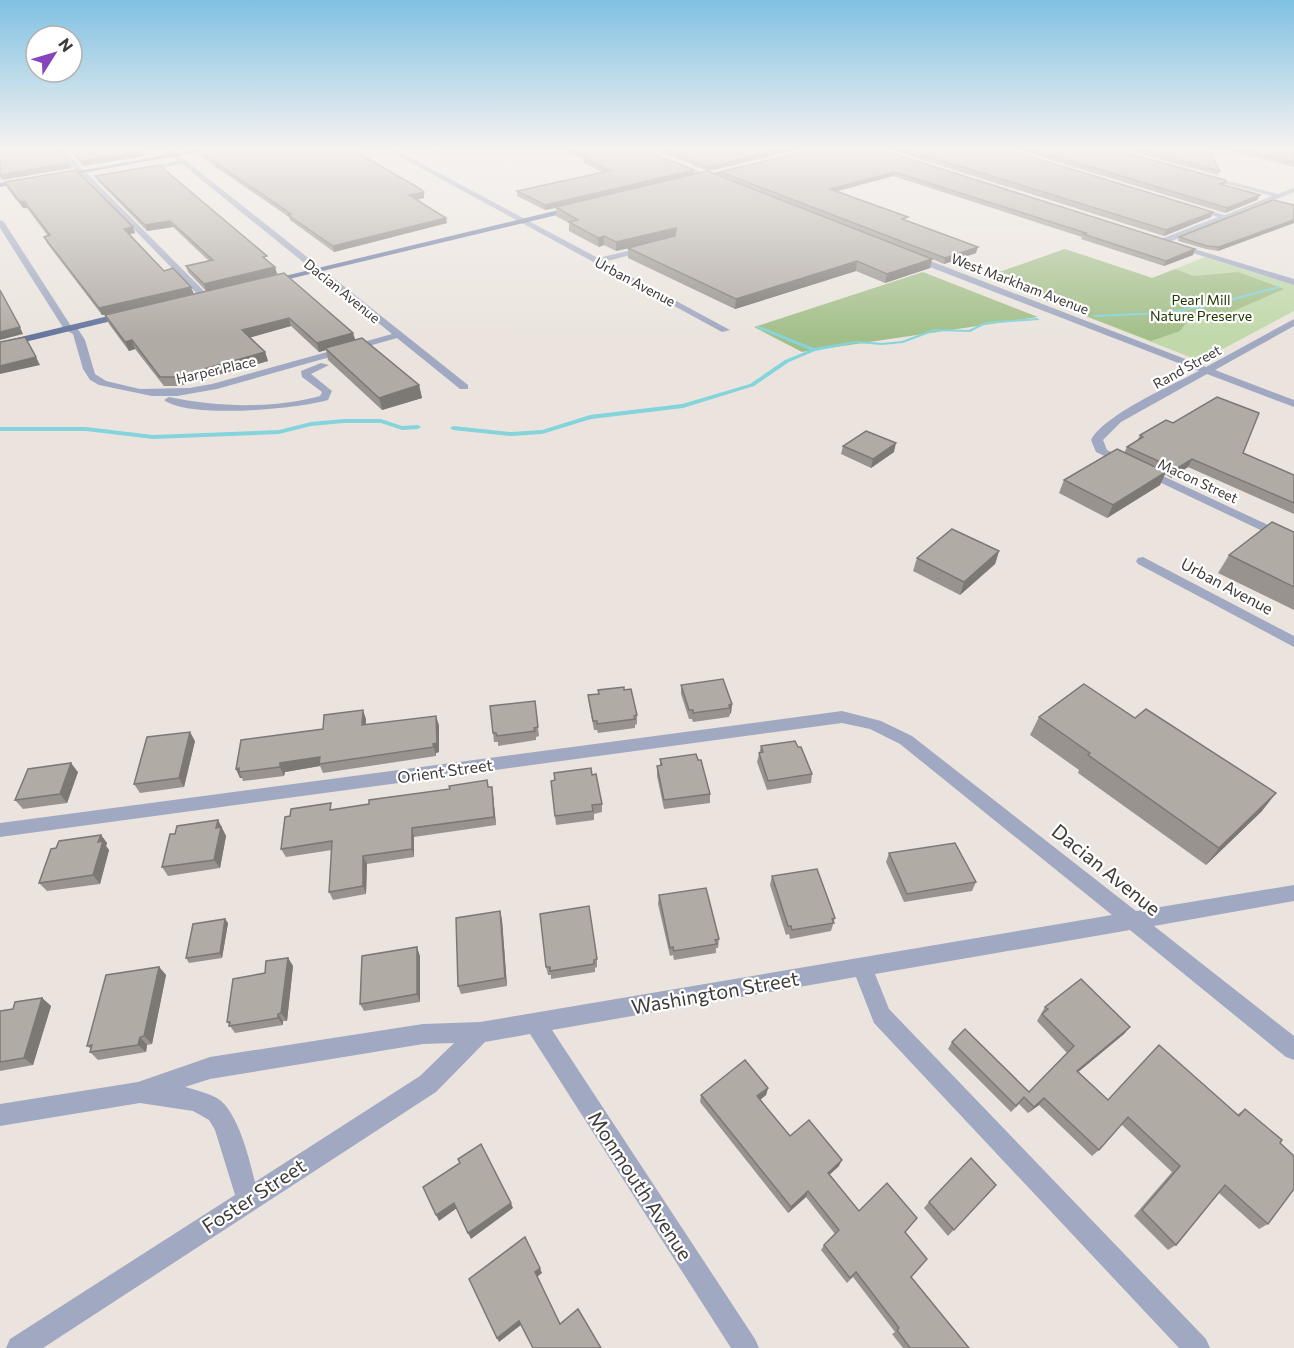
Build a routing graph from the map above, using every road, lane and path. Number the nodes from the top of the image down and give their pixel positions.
1 (120, 211) edge
2 (244, 211) edge
3 (504, 211) edge
4 (560, 211) edge
5 (1204, 211) edge
6 (1241, 211) edge
7 (1225, 217) junction
8 (521, 220) junction
9 (0, 222) edge
10 (1153, 238) edge
11 (1164, 241) junction
12 (656, 245) edge
13 (609, 246) edge
14 (624, 254) junction
15 (904, 254) edge
16 (597, 261) junction
17 (316, 269) junction
18 (1294, 282) edge
19 (258, 283) edge
20 (215, 294) edge
21 (204, 296) junction
22 (193, 299) edge
23 (139, 312) edge
24 (1291, 326) edge
25 (71, 329) junction
26 (725, 330) dead end
27 (400, 337) junction
28 (0, 345) edge
29 (1207, 372) junction
30 (464, 387) dead end
31 (159, 394) junction
32 (1294, 404) edge
33 (1098, 440) joint
34 (1294, 542) edge
35 (1143, 561) dead end
36 (1294, 642) edge
37 (889, 729) joint
38 (0, 830) edge
39 (1294, 893) edge
40 (1134, 920) junction
41 (863, 968) junction
42 (535, 1023) junction
43 (480, 1032) junction
44 (1294, 1049) edge
45 (138, 1093) junction
46 (0, 1115) edge
47 (248, 1199) junction
48 (19, 1348) edge
49 (746, 1348) edge
50 (1197, 1348) edge

1 - 21 street
2 - 17 street, Dacian Avenue
3 - 8 street, Urban Avenue
4 - 8 main road
5 - 7 street
6 - 7 street
7 - 11 street
8 - 16 street, Urban Avenue
8 - 17 main road
9 - 25 street
10 - 11 street
11 - 18 street
12 - 14 street
13 - 14 street
14 - 16 street
15 - 29 street, West Markham Avenue
16 - 26 street, Urban Avenue
17 - 19 main road
17 - 27 street, Dacian Avenue
20 - 21 main road
21 - 22 main road
23 - 25 main road
24 - 29 street, Rand Street
25 - 28 main road
25 - 31 street, Harper Place
27 - 30 street, Dacian Avenue
27 - 31 street, Harper Place
27 - 31 street
29 - 32 street, West Markham Avenue
29 - 33 street, Rand Street
33 - 34 street, Macon Street
35 - 36 street, Urban Avenue
37 - 38 street, Orient Street
37 - 40 street, Dacian Avenue
39 - 40 street, Washington Street
40 - 41 street, Washington Street
40 - 44 street, Dacian Avenue
41 - 42 street, Washington Street
41 - 50 street
42 - 43 street, Washington Street
42 - 49 street, Monmouth Avenue
43 - 45 street, Washington Street
43 - 47 street, Foster Street
45 - 46 street, Washington Street
45 - 47 street, Washington Street
47 - 48 street, Foster Street

